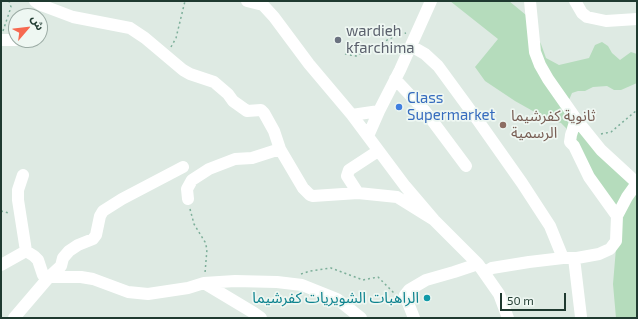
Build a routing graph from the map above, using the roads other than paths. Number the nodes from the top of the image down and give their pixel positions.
1 (35, 1) edge
2 (247, 1) edge
3 (431, 1) edge
4 (530, 1) edge
5 (575, 1) edge
6 (266, 3) edge
7 (637, 19) edge
8 (411, 46) junction
9 (395, 79) junction
10 (378, 111) junction
11 (352, 115) junction
12 (576, 119) junction
13 (368, 136) junction
14 (280, 149) junction
15 (378, 150) junction
16 (466, 166) dead end
17 (183, 168) dead end
18 (23, 175) dead end
19 (637, 183) edge
20 (358, 193) junction
21 (188, 199) road end
22 (617, 216) junction
23 (434, 220) junction
24 (26, 251) junction
25 (569, 258) junction
26 (1, 265) edge
27 (482, 268) junction
28 (49, 277) junction
29 (204, 283) junction
30 (581, 317) edge
31 (14, 318) edge
32 (261, 318) edge
33 (361, 318) edge
34 (414, 318) edge
35 (508, 318) edge

1 - 14 street
2 - 6 street
3 - 8 street
4 - 12 street
5 - 7 street
6 - 11 street
8 - 9 street
8 - 25 street
9 - 10 street
9 - 16 street
10 - 11 street
10 - 13 street
11 - 13 street
12 - 19 street
12 - 22 street
13 - 15 street
14 - 20 street
14 - 21 street
15 - 20 street
15 - 23 street
17 - 28 street
18 - 24 street
19 - 22 street
20 - 23 street
22 - 25 street
23 - 27 street
24 - 26 street
24 - 28 street
25 - 27 street
25 - 30 street
27 - 34 street
27 - 35 street
28 - 29 street
28 - 31 street
29 - 32 street
29 - 33 street

